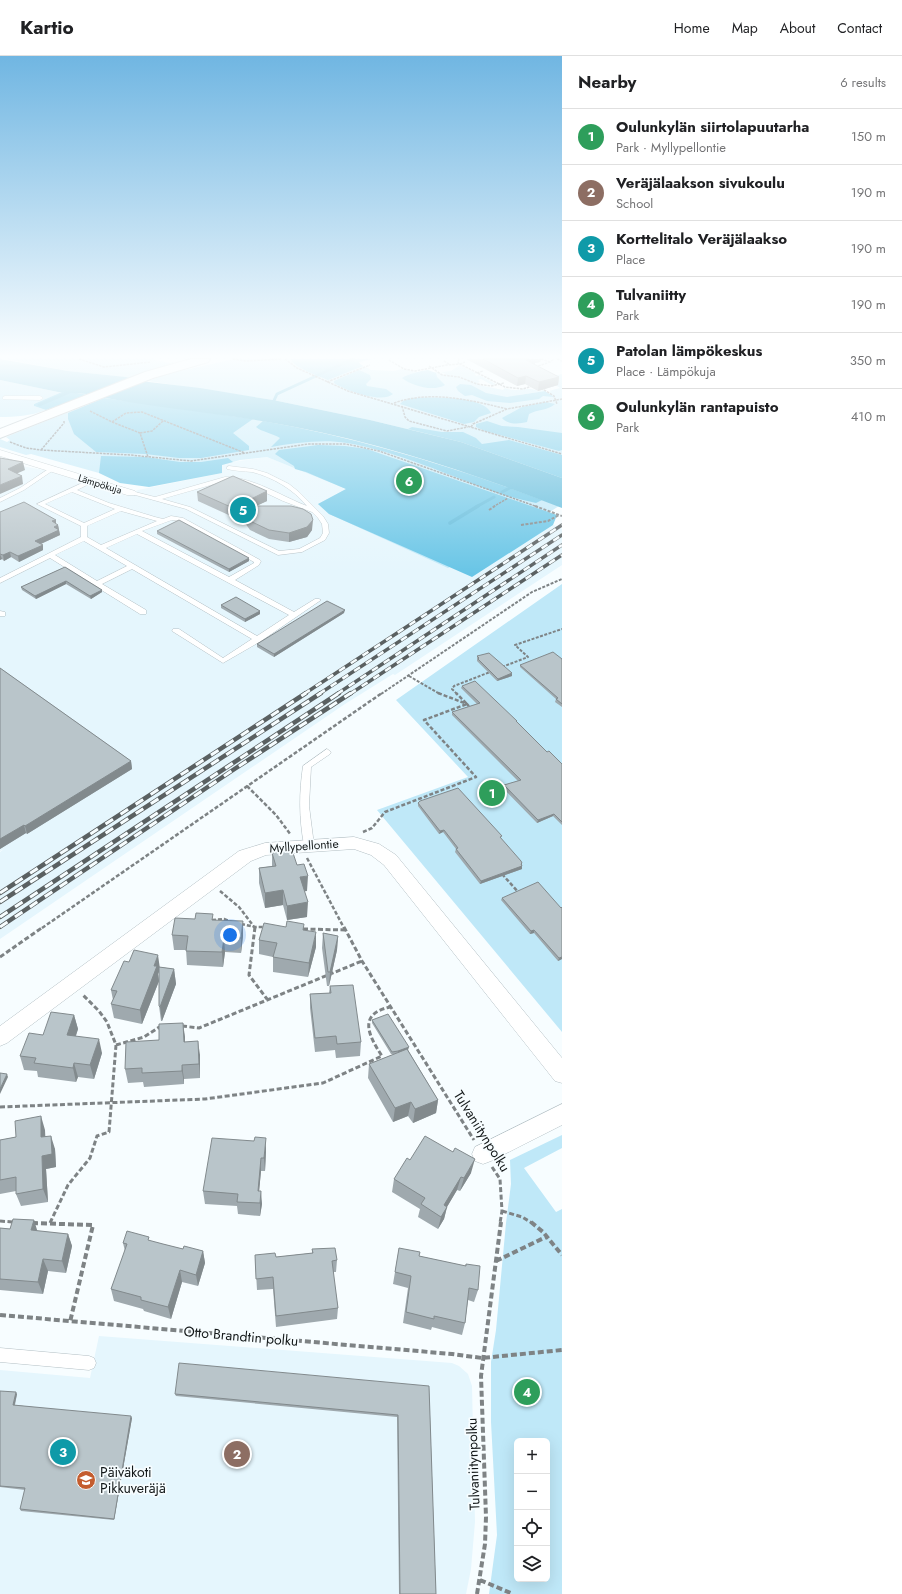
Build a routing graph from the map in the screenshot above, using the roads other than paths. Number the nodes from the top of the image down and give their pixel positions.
1 (19, 431) edge
2 (3, 437) edge
3 (0, 452) edge
4 (229, 468) dead end
5 (52, 469) junction
6 (92, 481) junction
7 (73, 490) junction
8 (131, 493) joint
9 (156, 499) junction
10 (0, 500) edge
11 (120, 509) junction
12 (314, 511) junction
13 (164, 520) junction
14 (84, 525) junction
15 (137, 531) junction
16 (84, 538) junction
17 (101, 548) junction
18 (50, 555) junction
19 (132, 566) junction
20 (7, 578) junction
21 (230, 580) junction
22 (0, 581) edge
23 (97, 584) junction
24 (0, 588) edge
25 (317, 600) dead end
26 (143, 612) dead end
27 (295, 615) junction
28 (176, 631) dead end
29 (258, 640) junction
30 (327, 752) dead end
31 (304, 845) junction
32 (0, 1037) edge
33 (562, 1074) edge
34 (562, 1114) edge
35 (483, 1154) road end
36 (0, 1355) edge
37 (89, 1363) dead end

1 - 2 main road
3 - 5 street, Lämpökuja
4 - 12 lane
5 - 6 street, Lämpökuja
5 - 10 lane
6 - 7 lane
6 - 8 street, Lämpökuja
7 - 11 lane
7 - 14 lane
8 - 9 lane
9 - 12 lane
9 - 12 lane
11 - 13 lane
11 - 14 lane
13 - 15 lane
13 - 21 lane
14 - 16 lane
15 - 17 lane
15 - 21 lane
16 - 17 lane
16 - 18 lane
17 - 19 lane
18 - 20 lane
18 - 23 lane
19 - 23 lane
19 - 29 lane
20 - 22 lane
20 - 24 lane
21 - 27 lane
23 - 26 lane
25 - 27 lane
27 - 29 lane
28 - 29 lane
30 - 31 lane
31 - 32 street, Myllypellontie
31 - 33 street, Myllypellontie
34 - 35 street
36 - 37 lane

